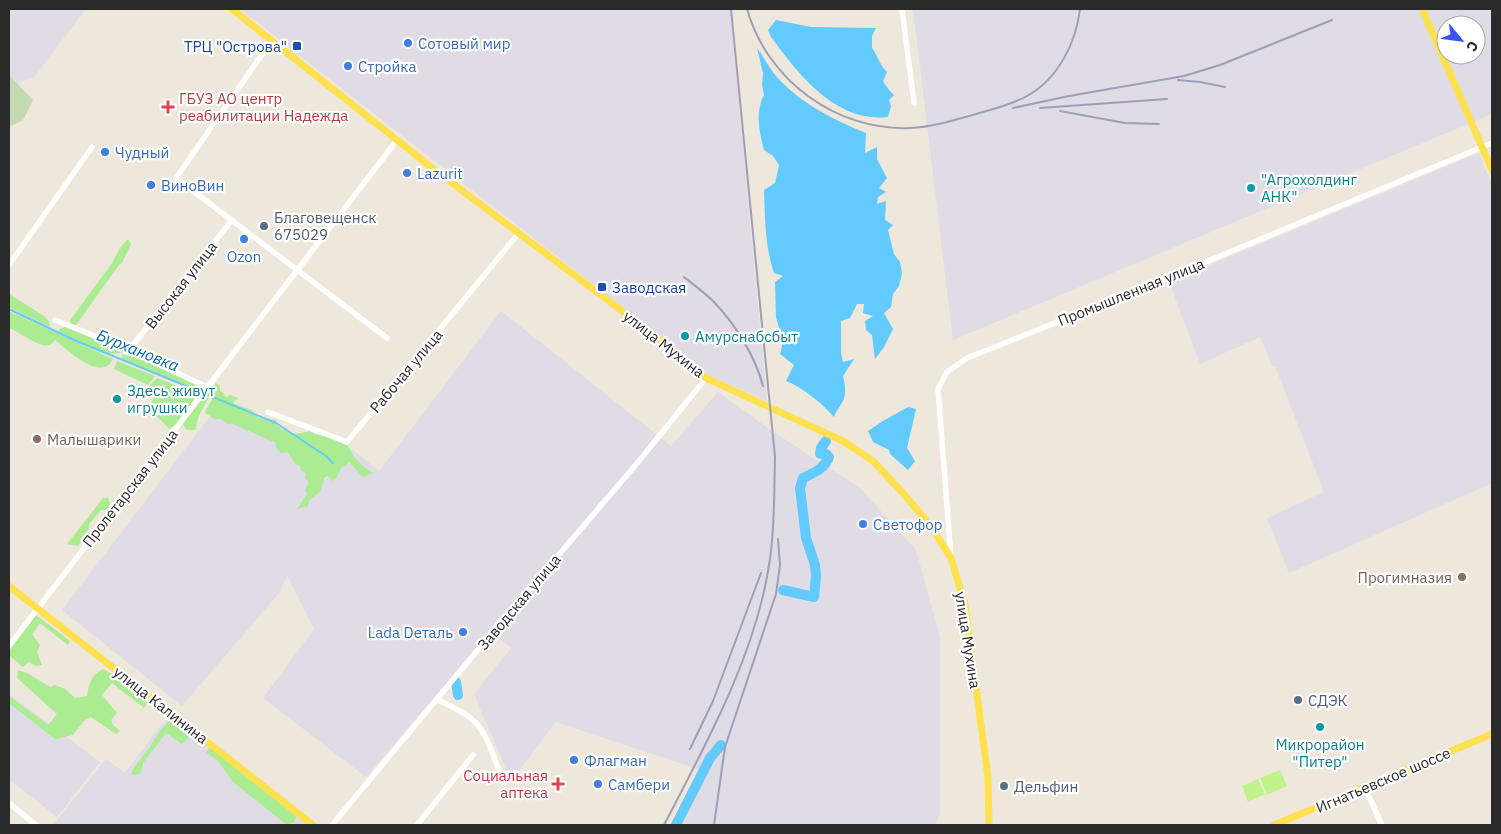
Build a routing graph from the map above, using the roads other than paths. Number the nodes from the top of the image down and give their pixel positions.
1 (232, 9) edge
2 (902, 9) edge
3 (1422, 9) edge
4 (263, 53) dead end
5 (914, 103) dead end
6 (397, 140) junction
7 (1492, 142) edge
8 (92, 147) dead end
9 (1483, 147) junction
10 (1492, 170) edge
11 (232, 220) junction
12 (518, 234) junction
13 (9, 265) edge
14 (297, 270) junction
15 (55, 320) dead end
16 (387, 338) dead end
17 (129, 350) junction
18 (706, 378) junction
19 (204, 392) junction
20 (268, 412) dead end
21 (951, 558) junction
22 (9, 586) edge
23 (38, 608) junction
24 (9, 646) edge
25 (438, 700) junction
26 (1492, 734) edge
27 (473, 754) dead end
28 (504, 783) dead end
29 (1365, 788) junction
30 (9, 804) edge
31 (36, 825) edge
32 (313, 825) edge
33 (332, 825) edge
34 (417, 825) edge
35 (989, 825) edge
36 (1274, 825) edge
37 (1382, 825) edge

1 - 6 main road, улица Мухина
2 - 5 street
3 - 9 main road
4 - 11 street
6 - 12 main road, улица Мухина
6 - 14 street, Пролетарская улица
7 - 9 street, Промышленная улица
8 - 13 street
9 - 10 main road
9 - 21 street, Промышленная улица
11 - 14 street
11 - 17 street, Высокая улица
12 - 18 main road, улица Мухина
12 - 20 street, Рабочая улица
14 - 16 street
14 - 19 street, Пролетарская улица
15 - 17 street
17 - 19 street
18 - 21 main road, улица Мухина
18 - 25 street, Заводская улица
19 - 23 street, Пролетарская улица
21 - 35 main road, улица Мухина
22 - 23 main road, улица Калинина
23 - 24 street, Пролетарская улица
23 - 32 main road, улица Калинина
25 - 28 street
25 - 33 street, Заводская улица
26 - 29 main road, Игнатьевское шоссе
27 - 34 street
29 - 36 main road, Игнатьевское шоссе
29 - 37 street
30 - 31 street

